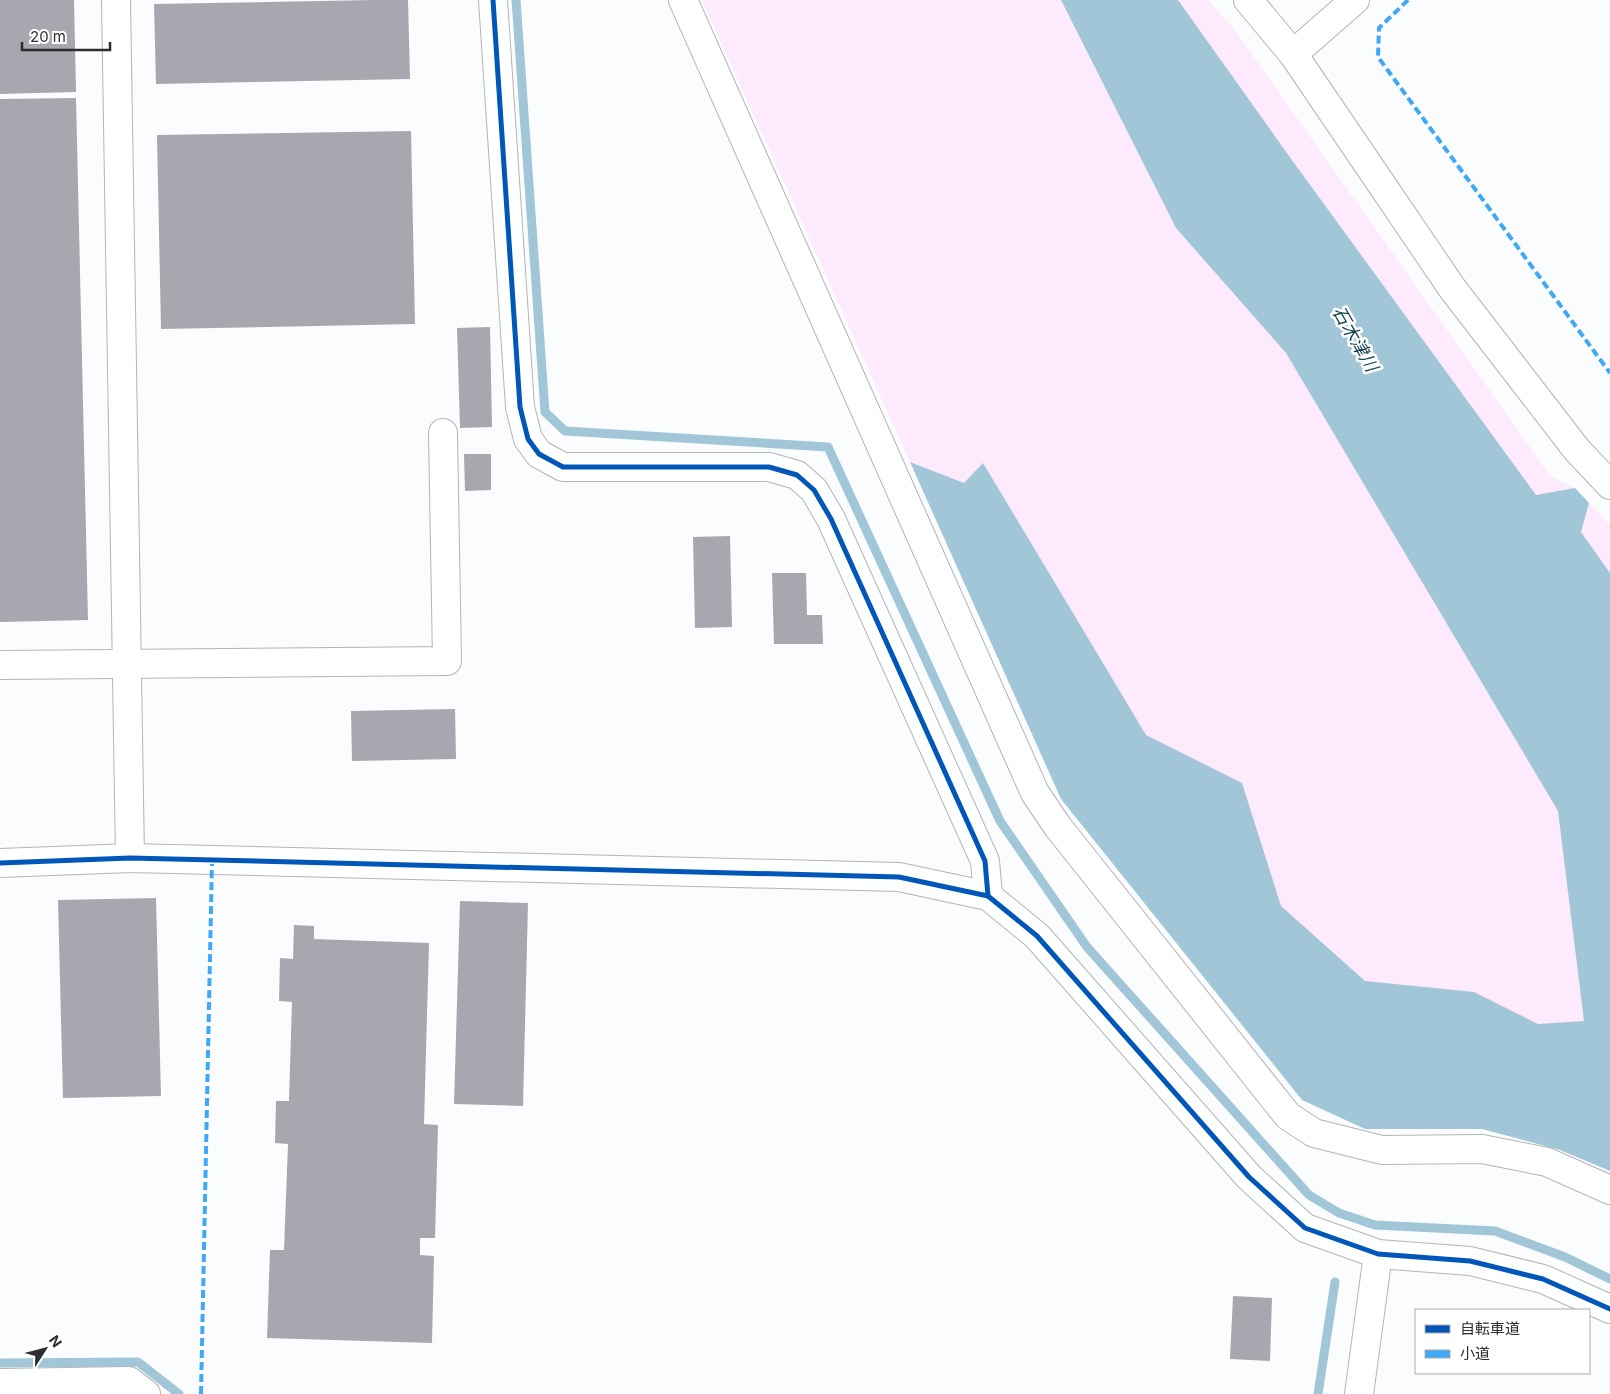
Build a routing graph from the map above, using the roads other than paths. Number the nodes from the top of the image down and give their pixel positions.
1 (116, 0) edge
2 (493, 0) edge
3 (683, 0) edge
4 (1248, 0) edge
5 (1355, 0) edge
6 (1293, 54) junction
7 (443, 433) dead end
8 (1610, 484) edge
9 (127, 664) junction
10 (0, 665) edge
11 (130, 858) junction
12 (0, 863) edge
13 (988, 896) junction
14 (1610, 1190) edge
15 (1378, 1254) junction
16 (1610, 1309) edge
17 (0, 1382) edge
18 (146, 1394) edge
19 (1358, 1394) edge

1 - 9 street
2 - 13 street
3 - 14 street
4 - 6 street
5 - 6 street
6 - 8 street
7 - 9 street
9 - 10 street
9 - 11 street
11 - 12 street
11 - 13 street
13 - 15 street
15 - 16 street
15 - 19 street
17 - 18 street

